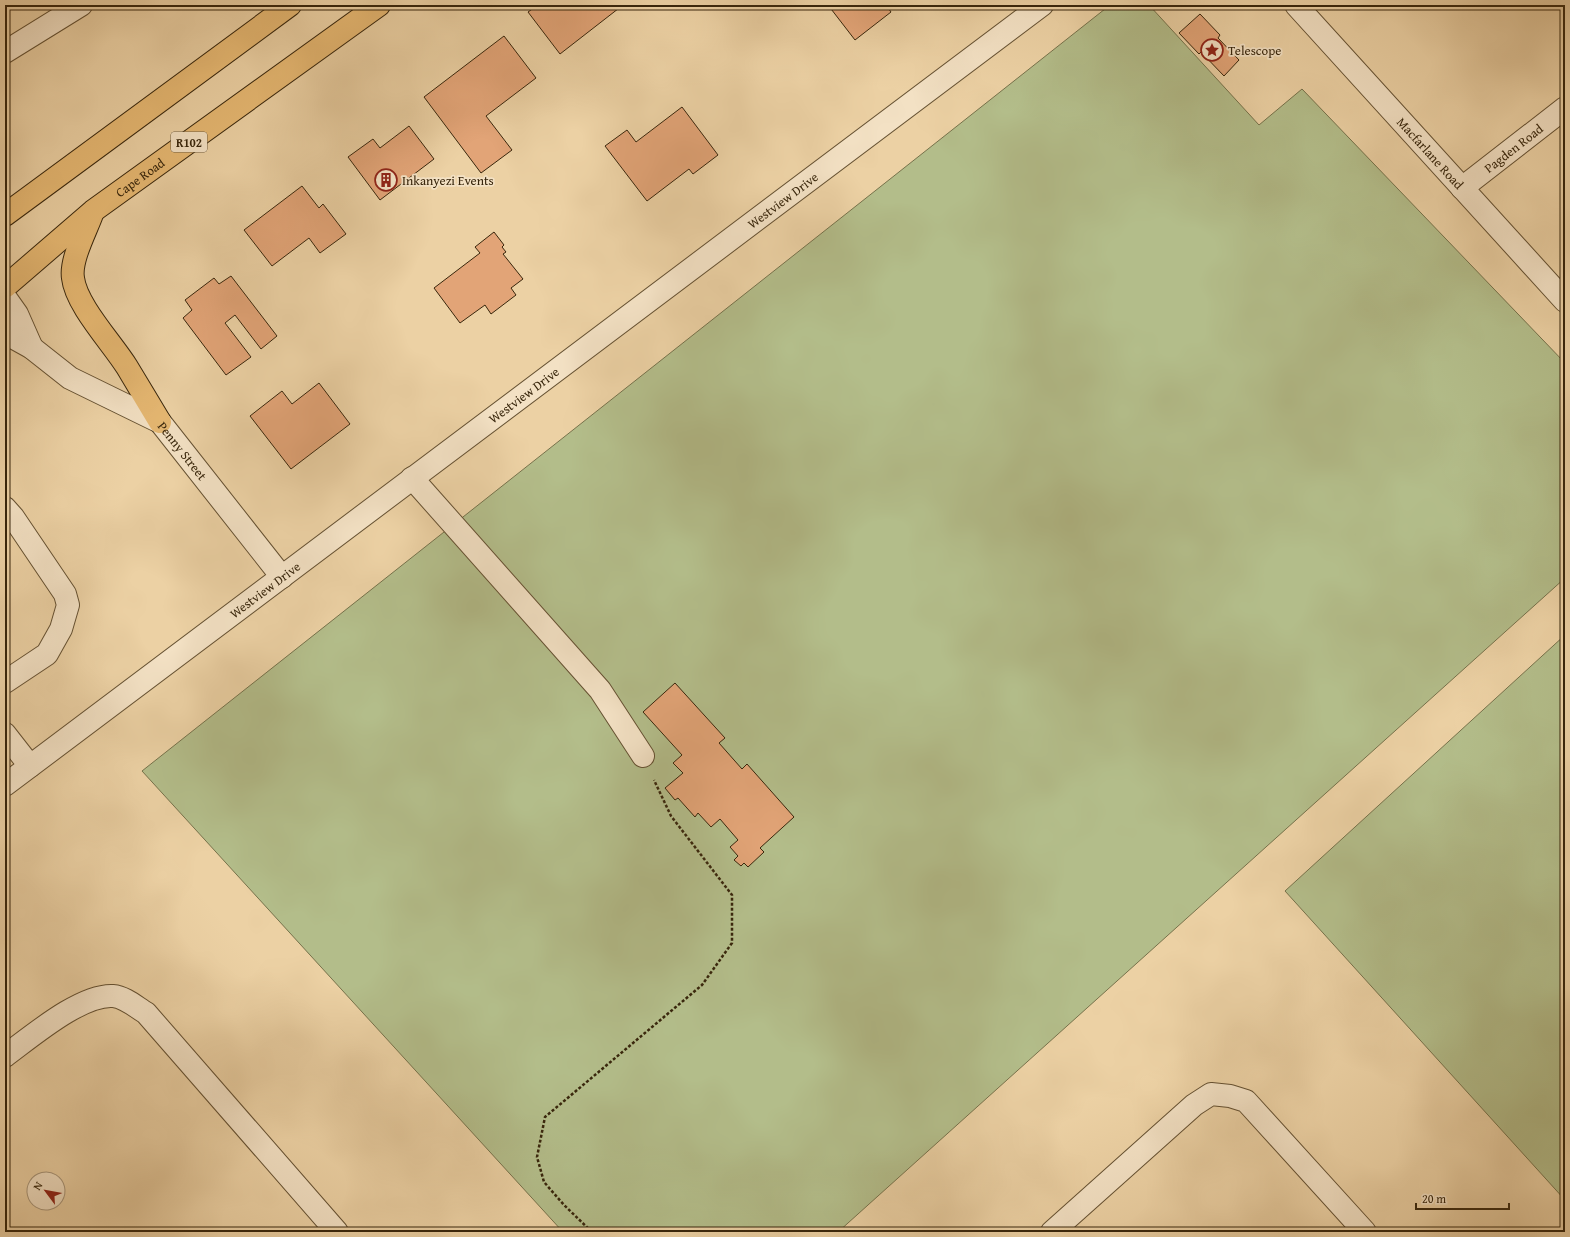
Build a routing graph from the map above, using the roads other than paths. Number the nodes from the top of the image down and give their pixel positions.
1 (81, 5) edge
2 (290, 5) edge
3 (379, 5) edge
4 (1042, 5) edge
5 (1296, 5) edge
6 (5, 52) edge
7 (1565, 108) edge
8 (1462, 188) junction
9 (93, 211) junction
10 (5, 215) edge
11 (5, 287) edge
12 (5, 297) edge
13 (1565, 301) edge
14 (5, 333) edge
15 (32, 348) junction
16 (160, 422) junction
17 (412, 478) junction
18 (5, 508) edge
19 (282, 577) junction
20 (5, 682) edge
21 (5, 734) edge
22 (643, 756) road end
23 (30, 766) junction
24 (5, 785) edge
25 (5, 1056) edge
26 (337, 1232) edge
27 (1052, 1232) edge
28 (1365, 1232) edge

1 - 6 street
2 - 10 main road
3 - 9 main road, Cape Road / R102
4 - 17 street, Westview Drive
5 - 8 street, Macfarlane Road
7 - 8 street, Pagden Road
8 - 13 street, Macfarlane Road
9 - 11 main road, Cape Road / R102
9 - 16 main road
12 - 15 street, Penny Street
14 - 15 street, Penny Street
15 - 16 street, Penny Street
16 - 19 street, Penny Street
17 - 19 street, Westview Drive
17 - 22 street
18 - 20 street
19 - 23 street, Westview Drive
21 - 23 street
23 - 24 street, Westview Drive
25 - 26 street
27 - 28 street

